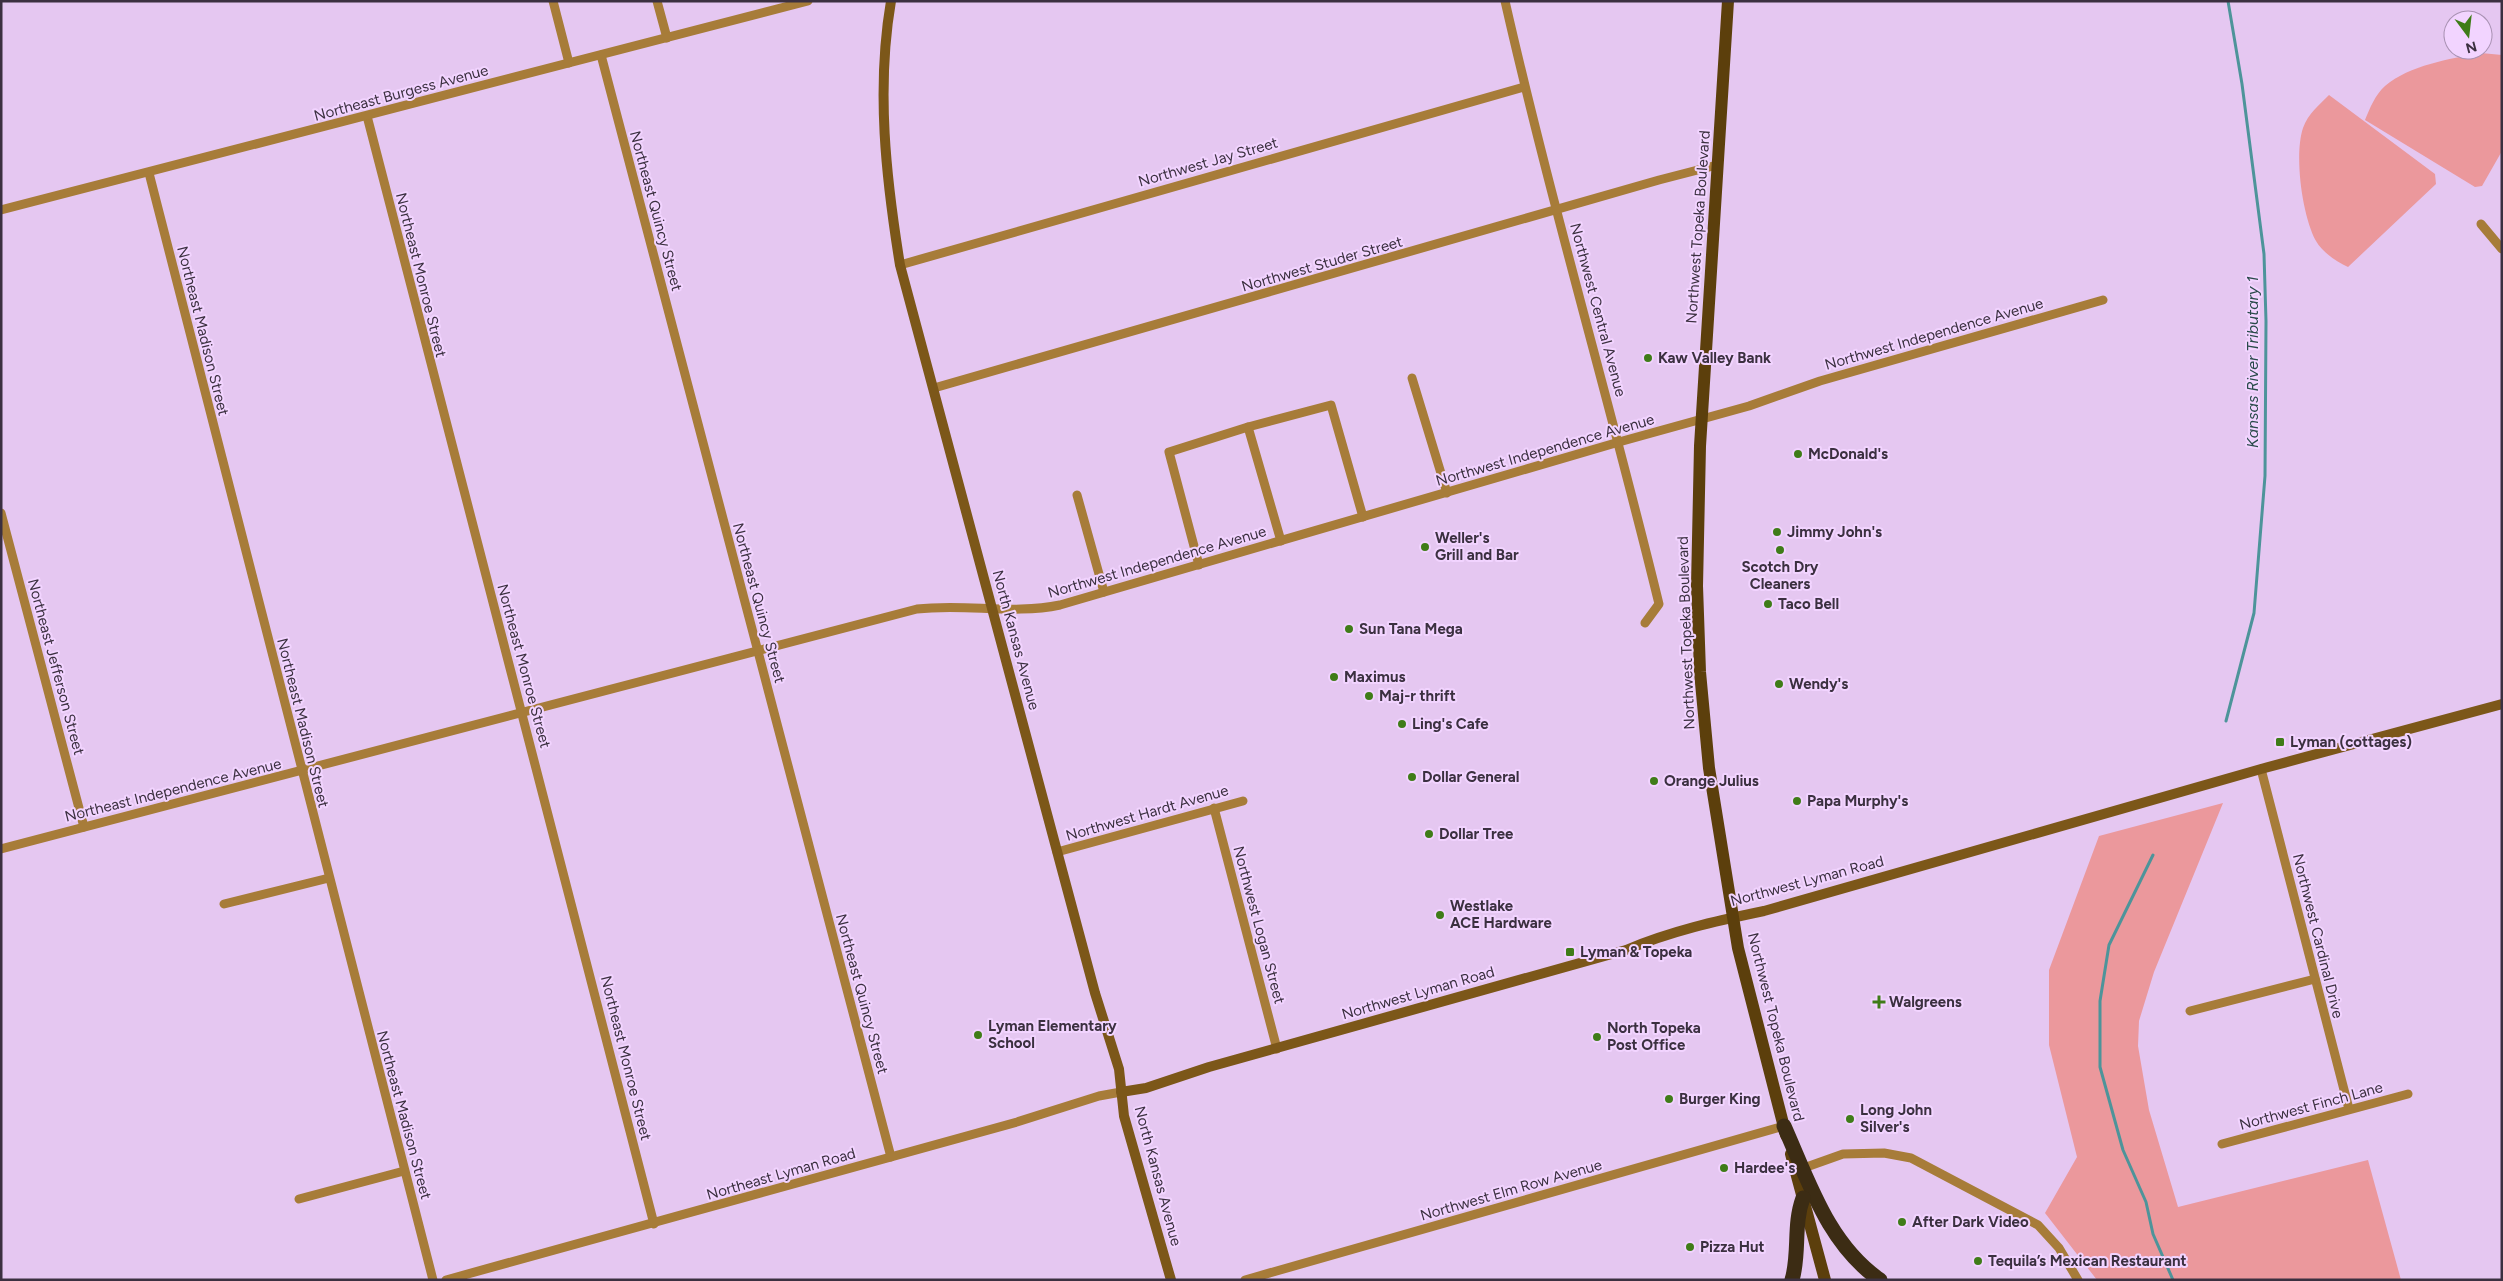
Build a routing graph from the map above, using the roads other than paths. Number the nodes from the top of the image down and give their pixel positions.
1 (553, 1) edge
2 (658, 1) edge
3 (808, 1) edge
4 (891, 1) edge
5 (1505, 1) edge
6 (1728, 1) edge
7 (667, 38) junction
8 (601, 55) junction
9 (569, 63) junction
10 (1524, 87) junction
11 (367, 116) junction
12 (1717, 165) junction
13 (149, 173) junction
14 (1, 210) edge
15 (1558, 210) junction
16 (2482, 224) dead end
17 (2502, 249) edge
18 (900, 265) junction
19 (2103, 300) dead end
20 (1412, 378) dead end
21 (934, 388) junction
22 (1702, 419) junction
23 (1248, 427) junction
24 (1619, 442) junction
25 (1447, 493) junction
26 (1076, 495) dead end
27 (1, 513) edge
28 (1364, 518) junction
29 (1281, 541) junction
30 (1199, 565) junction
31 (1104, 592) junction
32 (992, 608) junction
33 (1645, 622) dead end
34 (757, 652) junction
35 (2502, 704) edge
36 (523, 713) junction
37 (2261, 769) junction
38 (302, 771) junction
39 (1243, 800) dead end
40 (1214, 808) junction
41 (84, 827) junction
42 (1, 849) edge
43 (1057, 852) junction
44 (328, 878) junction
45 (224, 904) dead end
46 (1732, 918) junction
47 (2315, 979) junction
48 (2190, 1011) dead end
49 (1277, 1049) junction
50 (1121, 1092) junction
51 (2408, 1094) dead end
52 (2349, 1109) junction
53 (1784, 1126) junction
54 (2222, 1144) dead end
55 (891, 1157) junction
56 (1799, 1169) junction
57 (404, 1171) junction
58 (299, 1198) dead end
59 (1803, 1198) junction
60 (654, 1224) junction
61 (433, 1280) edge
62 (446, 1280) edge
63 (1171, 1280) edge
64 (1245, 1280) edge
65 (1792, 1280) edge
66 (1825, 1280) edge
67 (1880, 1280) edge
68 (2078, 1280) edge

1 - 9 street
2 - 7 street
3 - 7 street, Northeast Burgess Avenue
4 - 18 street, North Kansas Avenue
5 - 10 street, Northwest Central Avenue
6 - 12 main road, Northwest Topeka Boulevard
7 - 8 street, Northeast Burgess Avenue
8 - 9 street, Northeast Burgess Avenue
8 - 34 street, Northeast Quincy Street
9 - 11 street, Northeast Burgess Avenue
10 - 15 street, Northwest Central Avenue
10 - 18 street, Northwest Jay Street
11 - 13 street, Northeast Burgess Avenue
11 - 36 street, Northeast Monroe Street
12 - 15 street, Northwest Studer Street
12 - 22 main road, Northwest Topeka Boulevard
13 - 14 street, Northeast Burgess Avenue
13 - 38 street, Northeast Madison Street
15 - 21 street, Northwest Studer Street
15 - 24 street, Northwest Central Avenue
16 - 17 street
18 - 21 street, North Kansas Avenue
19 - 22 street, Northwest Independence Avenue
20 - 25 street
21 - 32 street, North Kansas Avenue
22 - 24 street, Northwest Independence Avenue
22 - 46 main road, Northwest Topeka Boulevard
23 - 28 street
23 - 29 street
23 - 30 street
24 - 25 street, Northwest Independence Avenue
24 - 33 street, Northwest Central Avenue
25 - 28 street, Northwest Independence Avenue
26 - 31 street
27 - 41 street, Northeast Jefferson Street
28 - 29 street, Northwest Independence Avenue
29 - 30 street, Northwest Independence Avenue
30 - 31 street, Northwest Independence Avenue
31 - 32 street, Northwest Independence Avenue
32 - 34 street, Northeast Independence Avenue
32 - 43 street, North Kansas Avenue
34 - 36 street, Northeast Independence Avenue
34 - 55 street, Northeast Quincy Street
35 - 37 street, Northwest Lyman Road
36 - 38 street, Northeast Independence Avenue
36 - 60 street, Northeast Monroe Street
37 - 46 street, Northwest Lyman Road
37 - 47 street, Northwest Cardinal Drive
38 - 41 street, Northeast Independence Avenue
38 - 44 street, Northeast Madison Street
39 - 40 street, Northwest Hardt Avenue
40 - 43 street, Northwest Hardt Avenue
40 - 49 street, Northwest Logan Street
41 - 42 street, Northeast Independence Avenue
43 - 50 street, North Kansas Avenue
44 - 45 street
44 - 57 street, Northeast Madison Street
46 - 49 street, Northwest Lyman Road
46 - 53 main road, Northwest Topeka Boulevard
47 - 48 street
47 - 52 street, Northwest Cardinal Drive
49 - 50 street, Northwest Lyman Road
50 - 55 street, Northeast Lyman Road
50 - 63 street, North Kansas Avenue
51 - 52 street, Northwest Finch Lane
52 - 54 street, Northwest Finch Lane
53 - 56 highway
53 - 64 street, Northwest Elm Row Avenue
55 - 60 street, Northeast Lyman Road
56 - 59 main road
56 - 67 highway
56 - 68 street
57 - 58 street
57 - 61 street, Northeast Madison Street
59 - 65 highway
59 - 66 main road
60 - 62 street, Northeast Lyman Road

